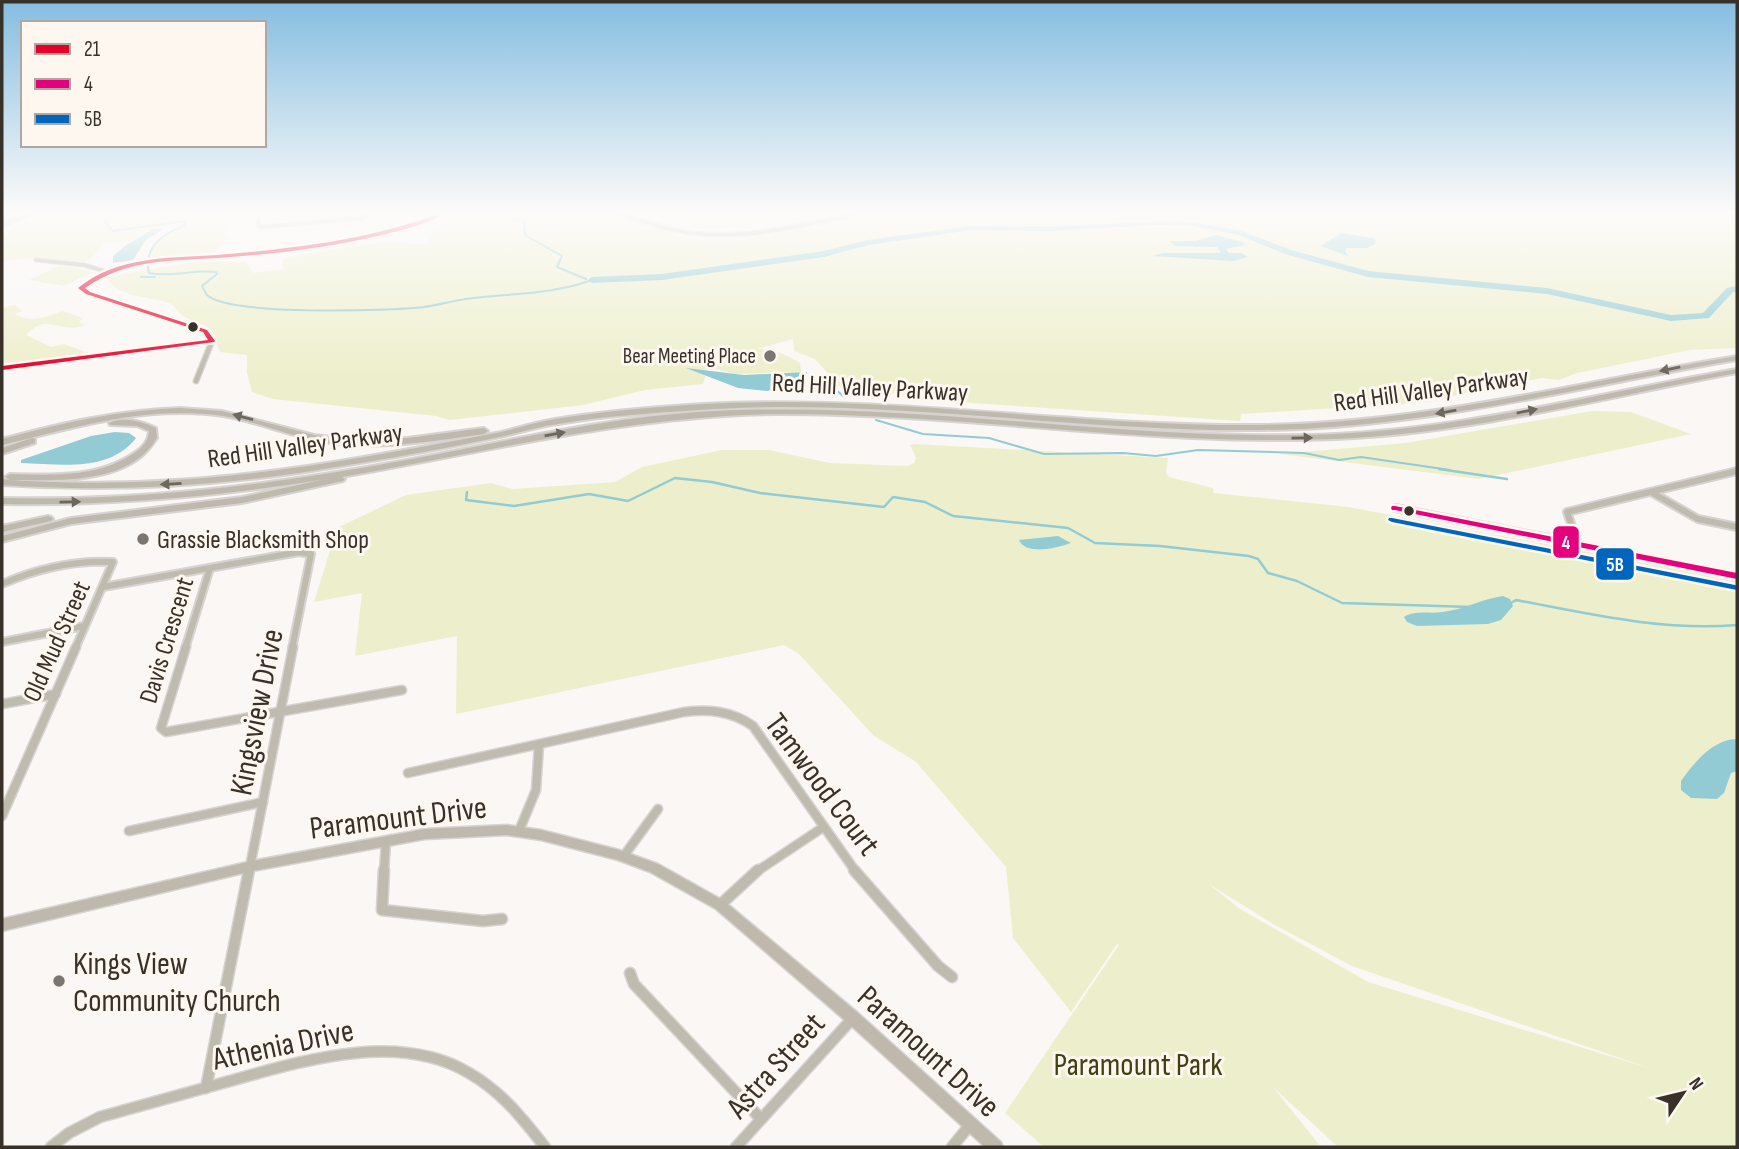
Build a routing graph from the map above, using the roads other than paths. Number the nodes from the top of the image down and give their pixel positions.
1 (90, 267) edge
2 (127, 267) edge
3 (108, 272) junction
4 (195, 327) junction
5 (212, 341) junction
6 (184, 345) junction
7 (1737, 358) edge
8 (2, 368) edge
9 (1737, 371) edge
10 (196, 381) dead end
11 (108, 418) junction
12 (528, 427) junction
13 (2, 442) edge
14 (2, 449) edge
15 (440, 456) junction
16 (1737, 471) edge
17 (2, 477) edge
18 (2, 482) edge
19 (1651, 492) junction
20 (2, 501) edge
21 (214, 503) junction
22 (1395, 508) dead end
23 (1737, 527) edge
24 (2, 530) edge
25 (2, 539) edge
26 (1578, 544) junction
27 (210, 568) junction
28 (1737, 576) edge
29 (2, 584) edge
30 (103, 587) junction
31 (84, 626) junction
32 (2, 642) edge
33 (402, 690) dead end
34 (56, 694) junction
35 (2, 704) edge
36 (280, 712) junction
37 (539, 745) junction
38 (408, 773) dead end
39 (263, 802) junction
40 (4, 805) edge
41 (659, 809) dead end
42 (2, 816) edge
43 (822, 828) junction
44 (129, 831) dead end
45 (519, 831) junction
46 (386, 841) junction
47 (623, 857) junction
48 (252, 866) junction
49 (720, 905) junction
50 (502, 919) dead end
51 (2, 925) edge
52 (630, 973) dead end
53 (952, 977) dead end
54 (853, 1018) junction
55 (206, 1088) junction
56 (761, 1119) junction
57 (970, 1124) junction
58 (51, 1147) edge
59 (545, 1147) edge
60 (736, 1147) edge
61 (953, 1147) edge
62 (996, 1147) edge

1 - 3 street
2 - 3 main road
3 - 4 main road
4 - 5 main road
4 - 6 main road
5 - 6 main road
5 - 10 street
6 - 8 main road
7 -> 12 highway, Red Hill Valley Parkway
15 -> 9 highway, Red Hill Valley Parkway
12 -> 11 highway
11 - 13 highway
11 - 14 highway
12 -> 18 highway, Red Hill Valley Parkway
14 - 17 highway
20 -> 15 highway, Red Hill Valley Parkway
15 - 21 highway
16 - 19 street
19 - 23 street
19 - 26 street
21 - 24 highway
21 - 25 highway
22 - 26 street
26 - 28 main road
27 - 30 street, Kingsview Drive
27 - 36 street, Kingsview Drive
27 - 36 street, Davis Crescent
29 - 30 street, Old Mud Street
30 - 31 street, Old Mud Street
31 - 32 street
31 - 34 street, Old Mud Street
33 - 36 street
34 - 35 street
34 - 40 street, Old Mud Street
36 - 39 street, Kingsview Drive
37 - 38 street, Tamwood Court
37 - 43 street, Tamwood Court
37 - 45 street
39 - 44 street
39 - 48 street, Kingsview Drive
40 - 42 street, Old Mud Street
41 - 47 street
43 - 49 street
43 - 53 street, Tamwood Court
45 - 46 main road, Paramount Drive
45 - 47 main road, Paramount Drive
46 - 48 main road, Paramount Drive
46 - 50 street
47 - 49 main road, Paramount Drive
48 - 51 main road, Paramount Drive
48 - 55 street, Kingsview Drive
49 - 54 main road, Paramount Drive
52 - 56 street
54 - 56 street, Astra Street
54 - 57 main road, Paramount Drive
55 - 58 street, Athenia Drive
55 - 59 street, Athenia Drive
56 - 60 street, Astra Street
57 - 61 street
57 - 62 main road, Paramount Drive

